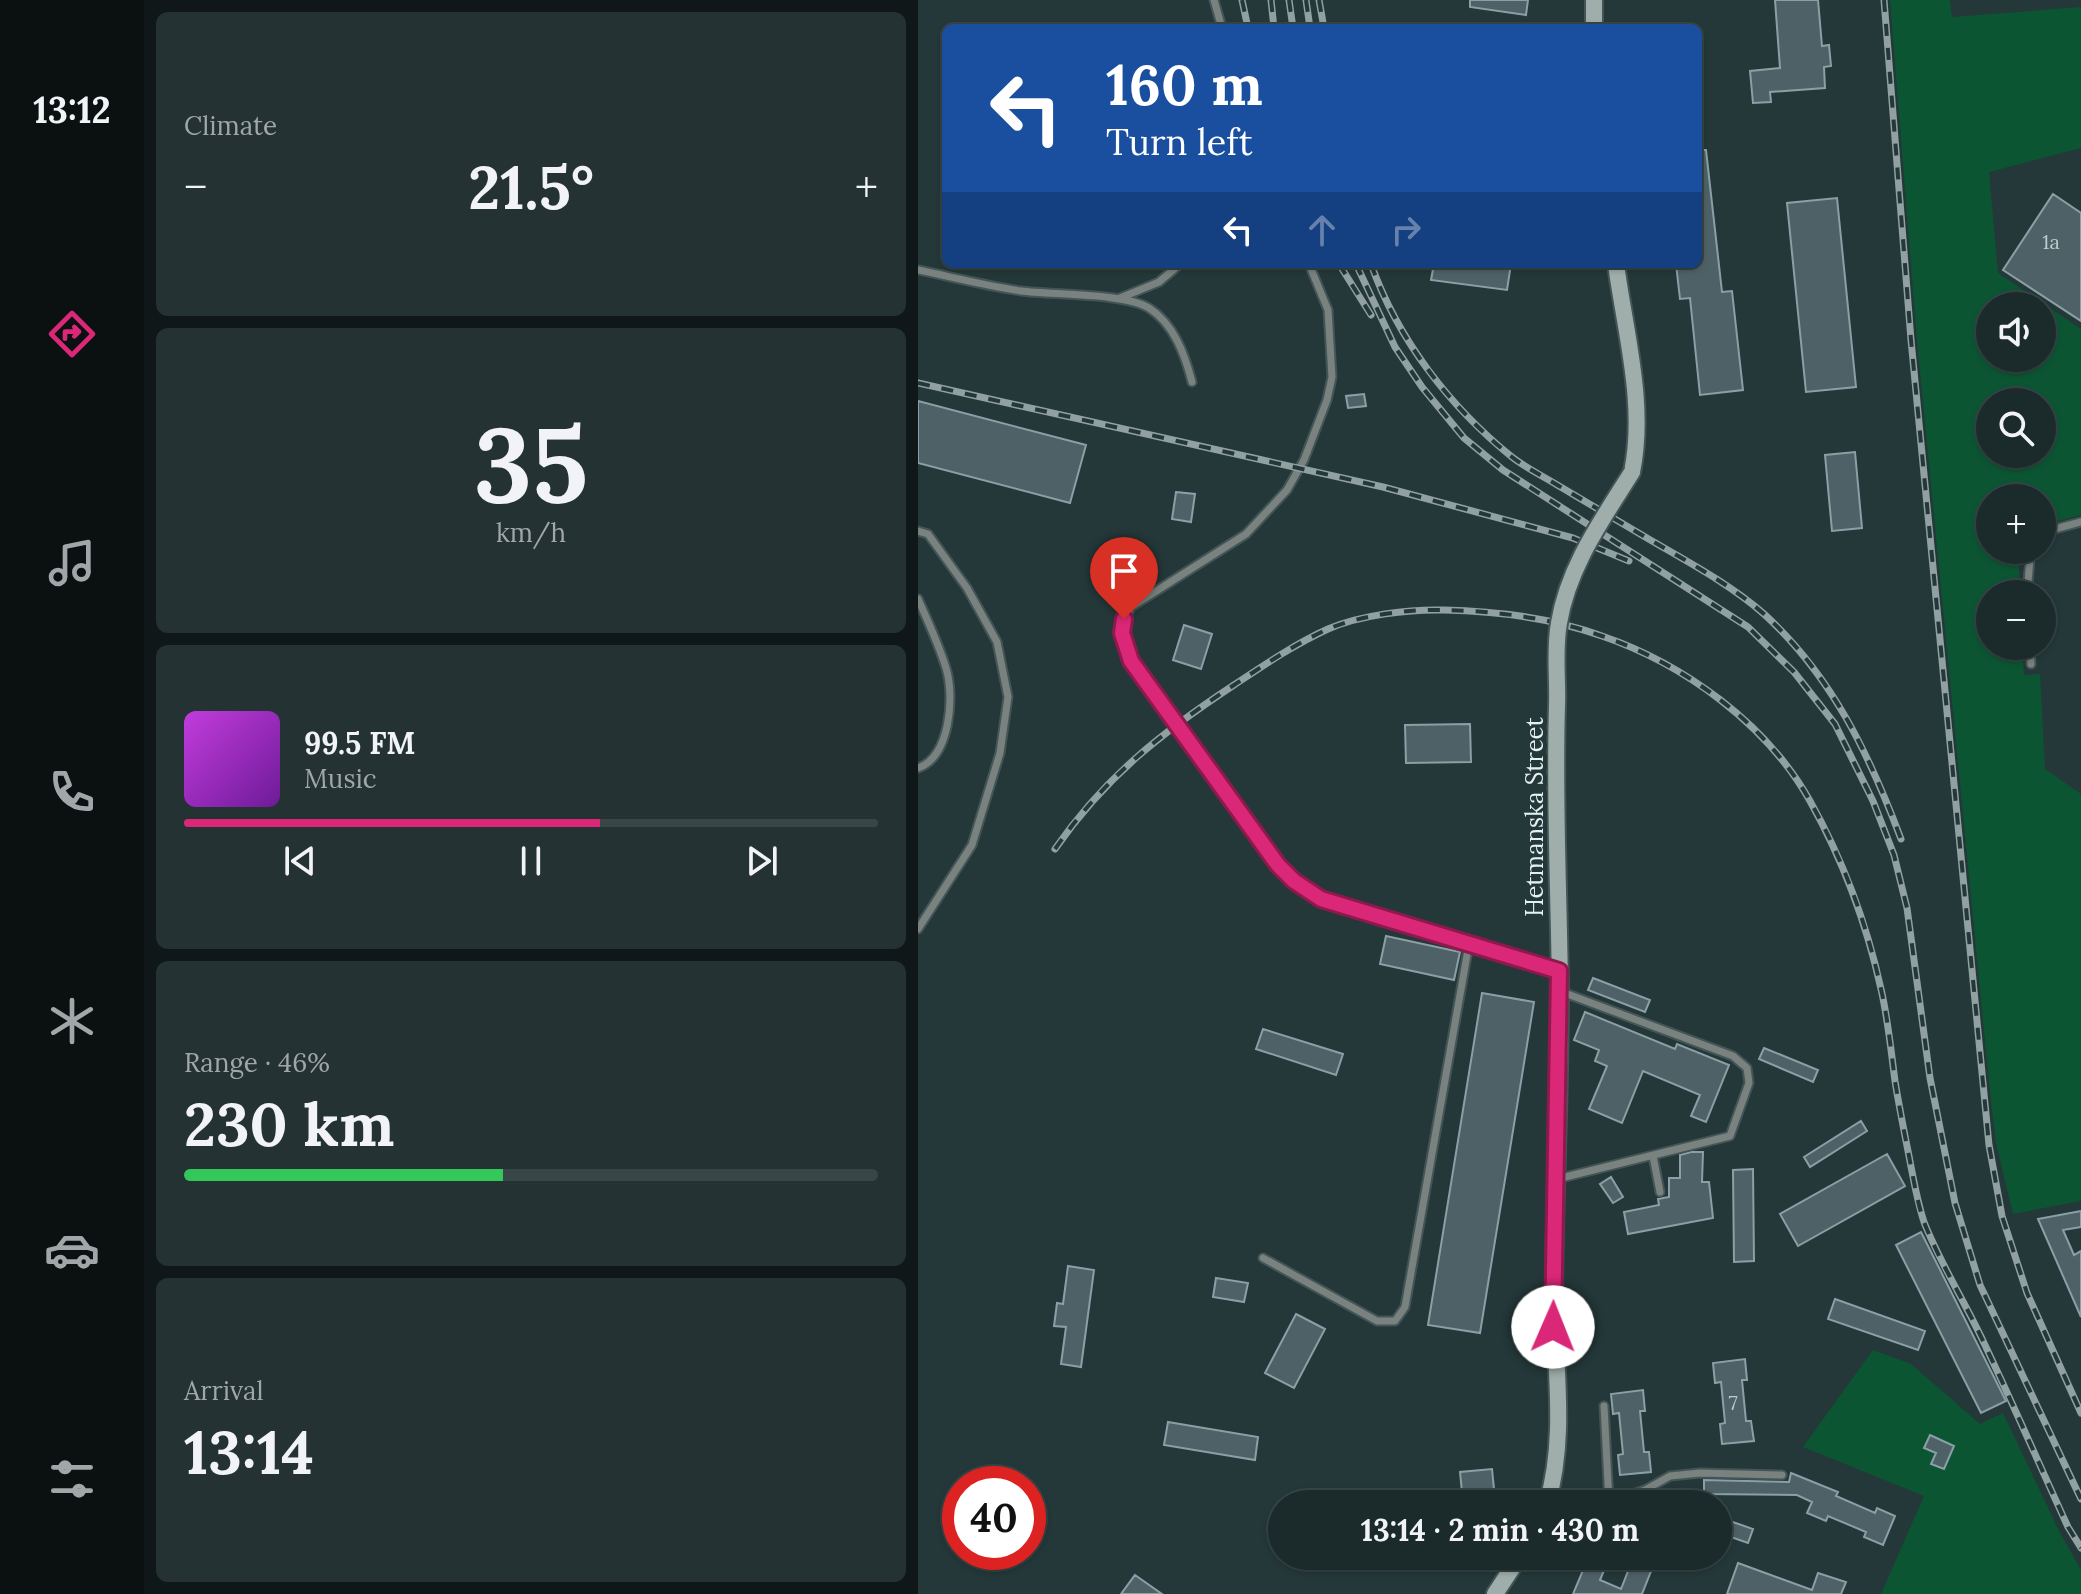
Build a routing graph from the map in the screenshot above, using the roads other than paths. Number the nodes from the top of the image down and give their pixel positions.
1 (1214, 0) edge
2 (1594, 0) edge
3 (1221, 24) edge
4 (1594, 24) edge
5 (1175, 268) edge
6 (1311, 268) edge
7 (1617, 268) edge
8 (918, 270) edge
9 (1118, 298) junction
10 (1192, 382) dead end
11 (2081, 522) edge
12 (2056, 529) edge
13 (918, 531) edge
14 (918, 599) edge
15 (2031, 660) edge
16 (2031, 664) dead end
17 (918, 768) edge
18 (918, 929) edge
19 (1469, 944) junction
20 (1559, 971) junction
21 (1560, 991) junction
22 (1653, 1156) junction
23 (1555, 1179) junction
24 (1660, 1192) dead end
25 (1263, 1258) dead end
26 (1604, 1406) dead end
27 (1782, 1475) dead end
28 (1550, 1490) edge
29 (1606, 1490) edge
30 (1645, 1490) edge
31 (1511, 1570) edge
32 (1495, 1594) edge

1 - 3 lane
2 - 4 street
5 - 9 lane
6 - 19 lane
7 - 20 street, Hetmanska Street, bridge
8 - 9 lane
9 - 10 lane
11 - 12 lane
13 - 18 lane
14 - 17 lane
15 - 16 lane
19 - 20 lane
19 - 25 lane
20 - 21 street, Hetmanska Street
21 - 22 lane
21 - 23 street, Hetmanska Street
22 - 23 lane
22 - 24 lane
23 - 28 street, Hetmanska Street
26 - 29 lane
27 - 30 lane
31 - 32 street

